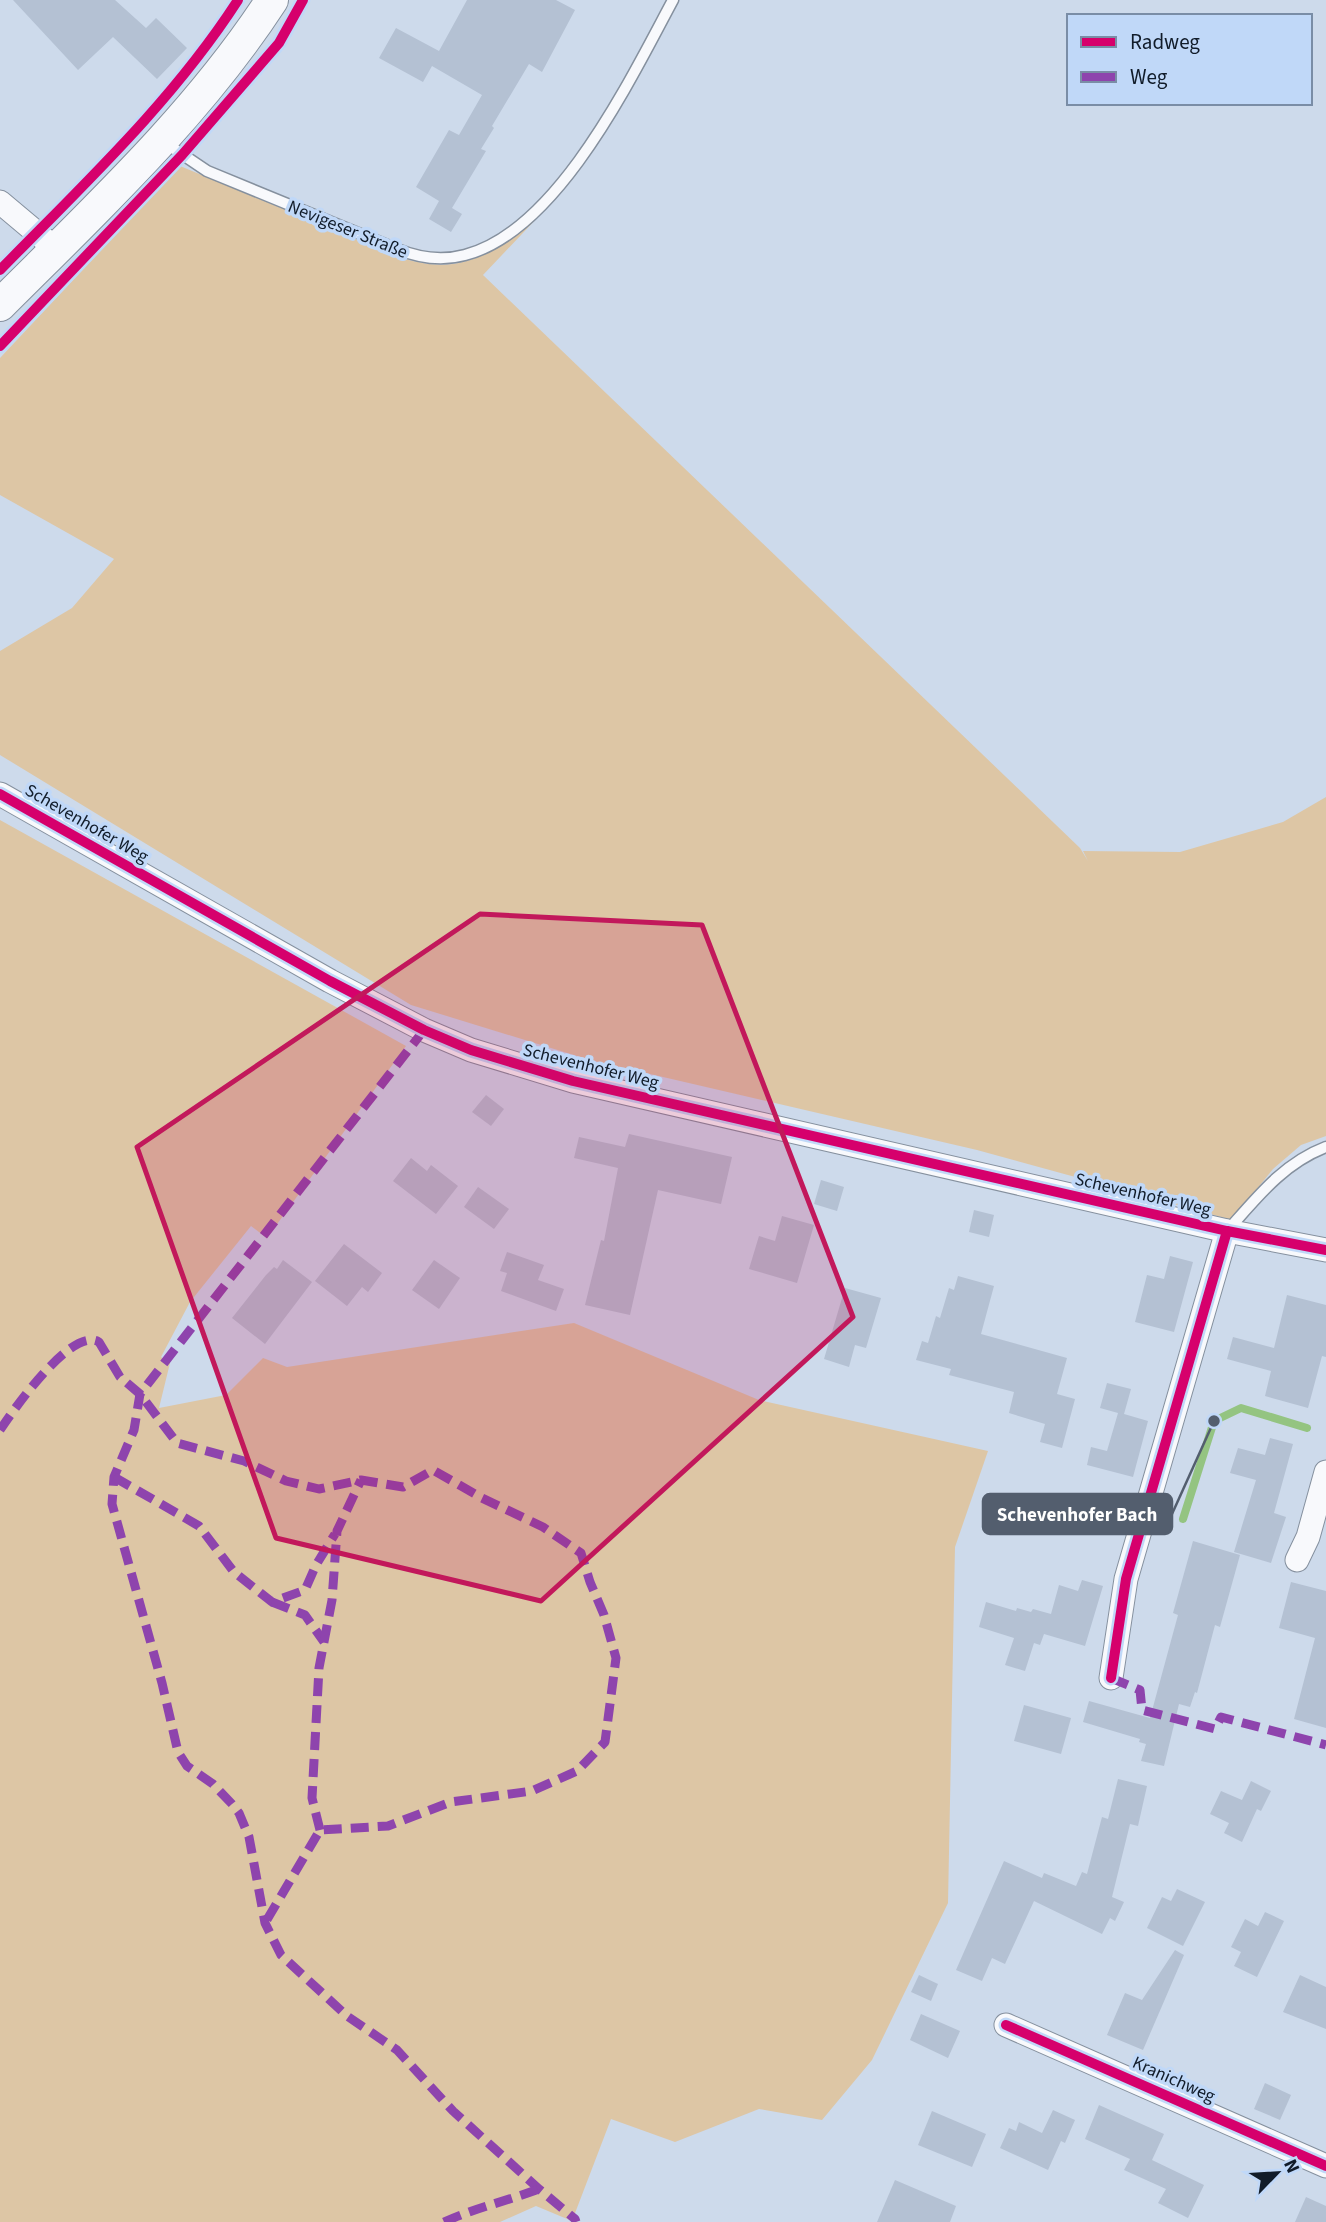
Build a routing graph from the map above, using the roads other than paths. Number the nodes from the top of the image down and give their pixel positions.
1 (272, 0) edge
2 (673, 0) edge
3 (162, 140) junction
4 (0, 201) edge
5 (56, 249) junction
6 (0, 305) edge
7 (0, 793) edge
8 (1326, 1147) edge
9 (1227, 1231) junction
10 (1326, 1250) edge
11 (1326, 1472) edge
12 (1297, 1560) dead end
13 (1111, 1678) dead end
14 (1006, 2025) dead end
15 (1326, 2166) edge

1 - 3 main road
2 - 3 lane, Nevigeser Straße
3 - 5 main road
4 - 5 street
5 - 6 main road
7 - 9 street, Schevenhofer Weg
8 - 9 lane, Schevenhofer Weg
9 - 10 street, Schevenhofer Weg
9 - 13 street, Schevenhofer Weg
11 - 12 street
14 - 15 street, Kranichweg

